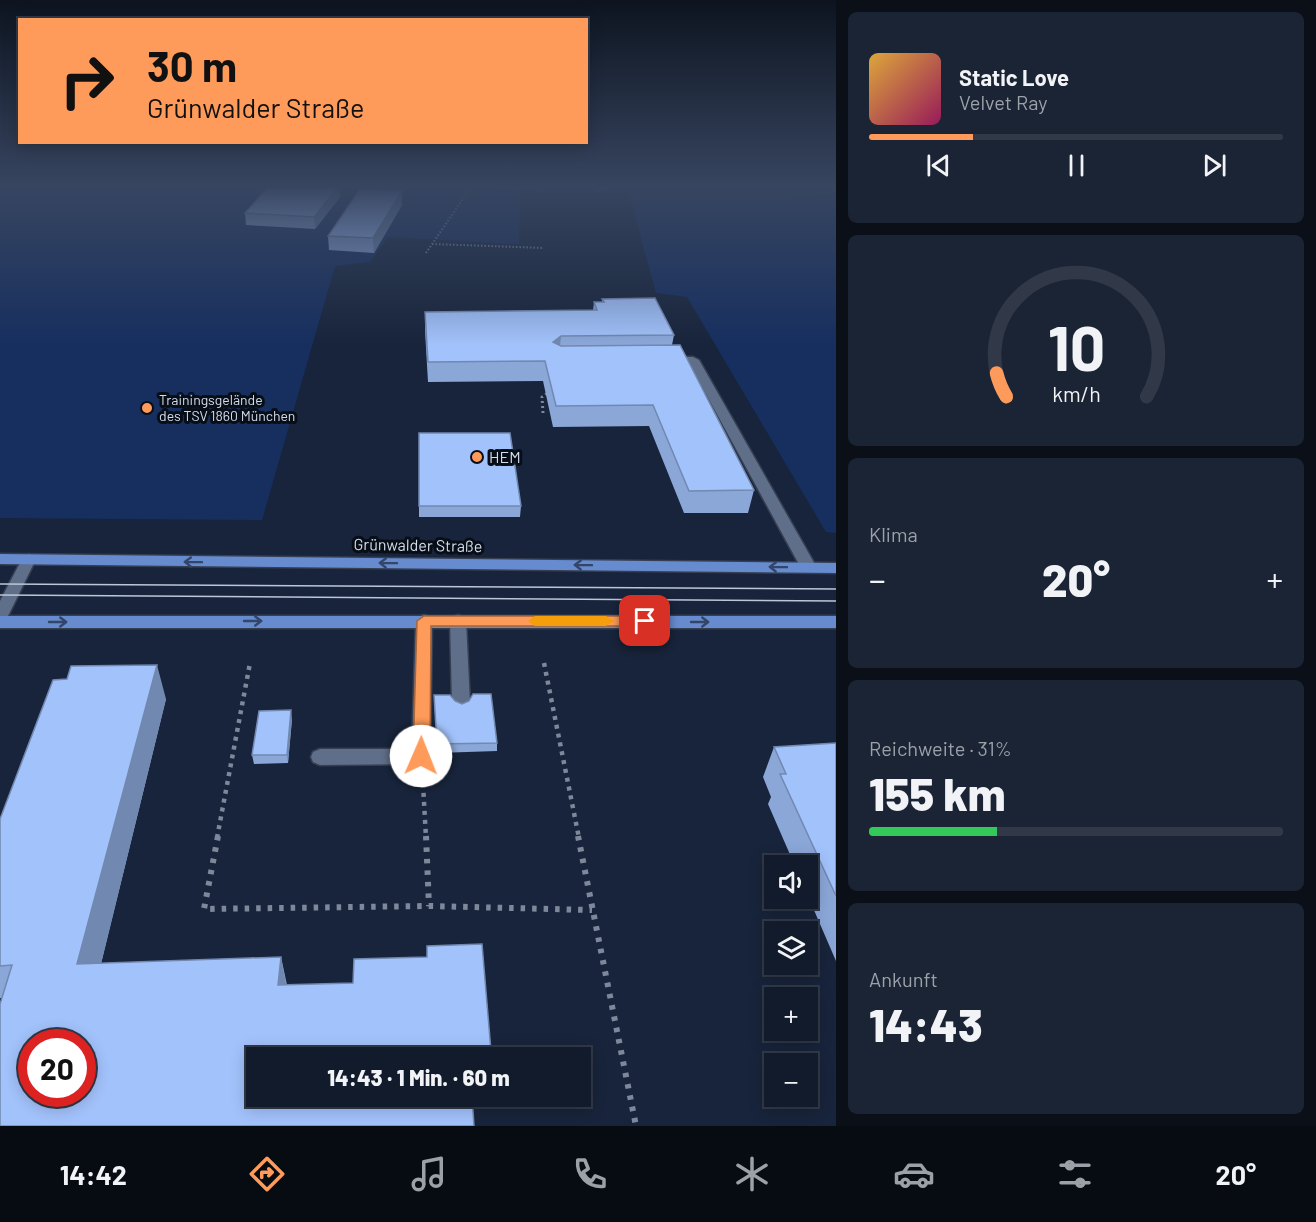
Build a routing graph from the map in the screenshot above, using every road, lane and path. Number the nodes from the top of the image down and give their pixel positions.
1 (435, 240) edge
2 (432, 244) junction
3 (544, 248) dead end
4 (426, 254) dead end
5 (659, 360) edge
6 (552, 391) edge
7 (543, 413) dead end
8 (0, 559) edge
9 (29, 559) junction
10 (809, 567) junction
11 (836, 568) edge
12 (0, 616) edge
13 (424, 621) junction
14 (458, 621) junction
15 (0, 622) edge
16 (836, 622) edge
17 (249, 663) dead end
18 (544, 663) dead end
19 (461, 703) edge
20 (421, 756) junction
21 (320, 757) dead end
22 (429, 906) junction
23 (592, 910) junction
24 (636, 1126) edge

1 - 2 path
2 - 3 path
2 - 4 path
5 - 10 street
6 - 7 path
8 - 9 main road, Grünwalder Straße
10 -> 9 main road, Grünwalder Straße
9 - 12 street
10 - 11 main road, Grünwalder Straße
13 - 14 main road
15 -> 13 main road
13 - 20 street
14 -> 16 main road
14 - 19 street
17 - 22 path
18 - 23 path
20 - 21 street
20 - 22 path
22 - 23 path
23 - 24 path

